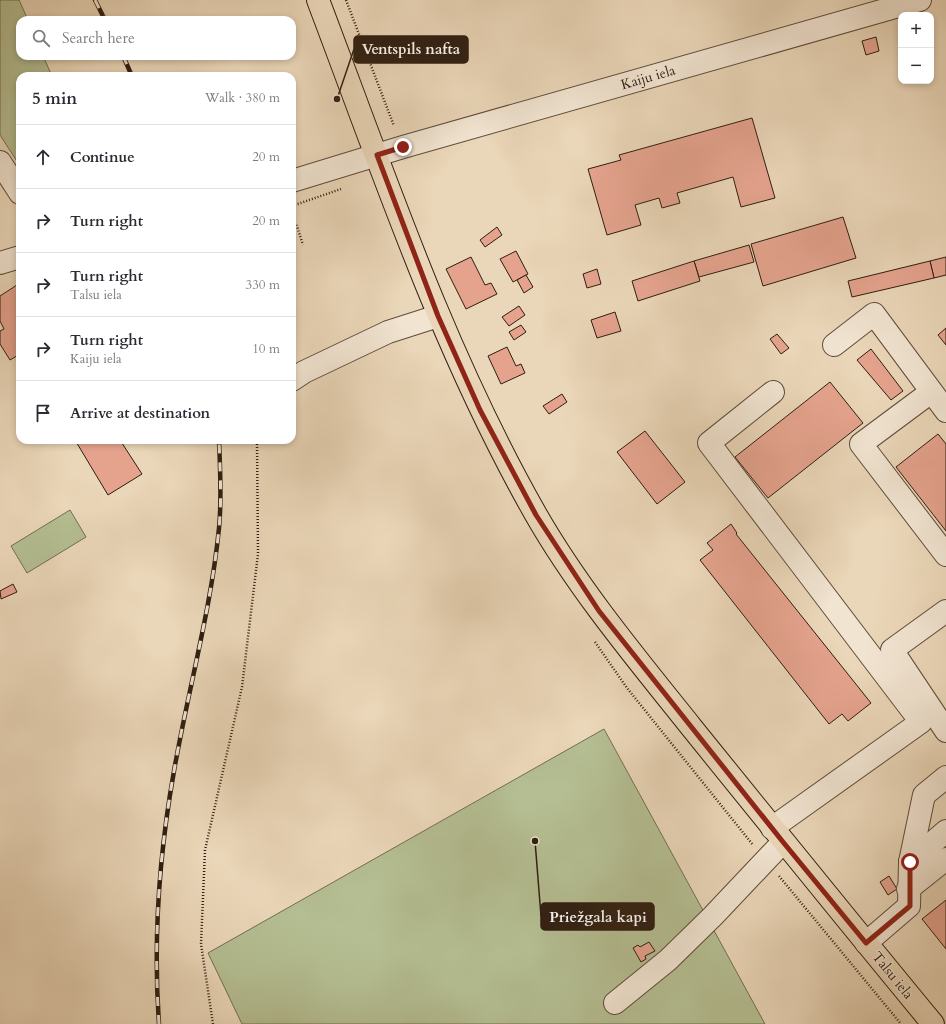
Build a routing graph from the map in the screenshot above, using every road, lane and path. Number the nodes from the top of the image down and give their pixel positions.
1 (318, 0) edge
2 (346, 0) edge
3 (920, 0) edge
4 (394, 126) dead end
5 (377, 155) junction
6 (0, 162) edge
7 (296, 180) edge
8 (16, 187) edge
9 (342, 189) dead end
10 (296, 205) edge
11 (296, 224) edge
12 (303, 245) dead end
13 (16, 258) edge
14 (0, 263) edge
15 (438, 316) junction
16 (834, 346) dead end
17 (296, 377) edge
18 (773, 392) dead end
19 (931, 392) junction
20 (946, 412) edge
21 (257, 444) edge
22 (946, 555) edge
23 (946, 611) edge
24 (944, 722) edge
25 (946, 777) edge
26 (946, 831) edge
27 (778, 835) junction
28 (946, 859) edge
29 (910, 862) junction
30 (908, 889) junction
31 (866, 943) junction
32 (615, 1003) dead end
33 (213, 1024) edge
34 (933, 1024) edge

1 - 5 main road, Talsu iela
2 - 4 path
3 - 5 street, Kaiju iela
5 - 7 street, Kaiju iela
5 - 15 main road, Talsu iela
6 - 8 street
9 - 10 path
11 - 12 path
13 - 14 street
15 - 17 street
15 - 27 main road, Talsu iela
16 - 19 street
18 - 27 street
19 - 20 street
19 - 22 street
21 - 33 path
23 - 24 street
25 - 29 street
26 - 29 street
27 - 31 main road, Talsu iela
27 - 32 street
28 - 30 street
29 - 30 street
30 - 31 street
31 - 34 main road, Talsu iela

